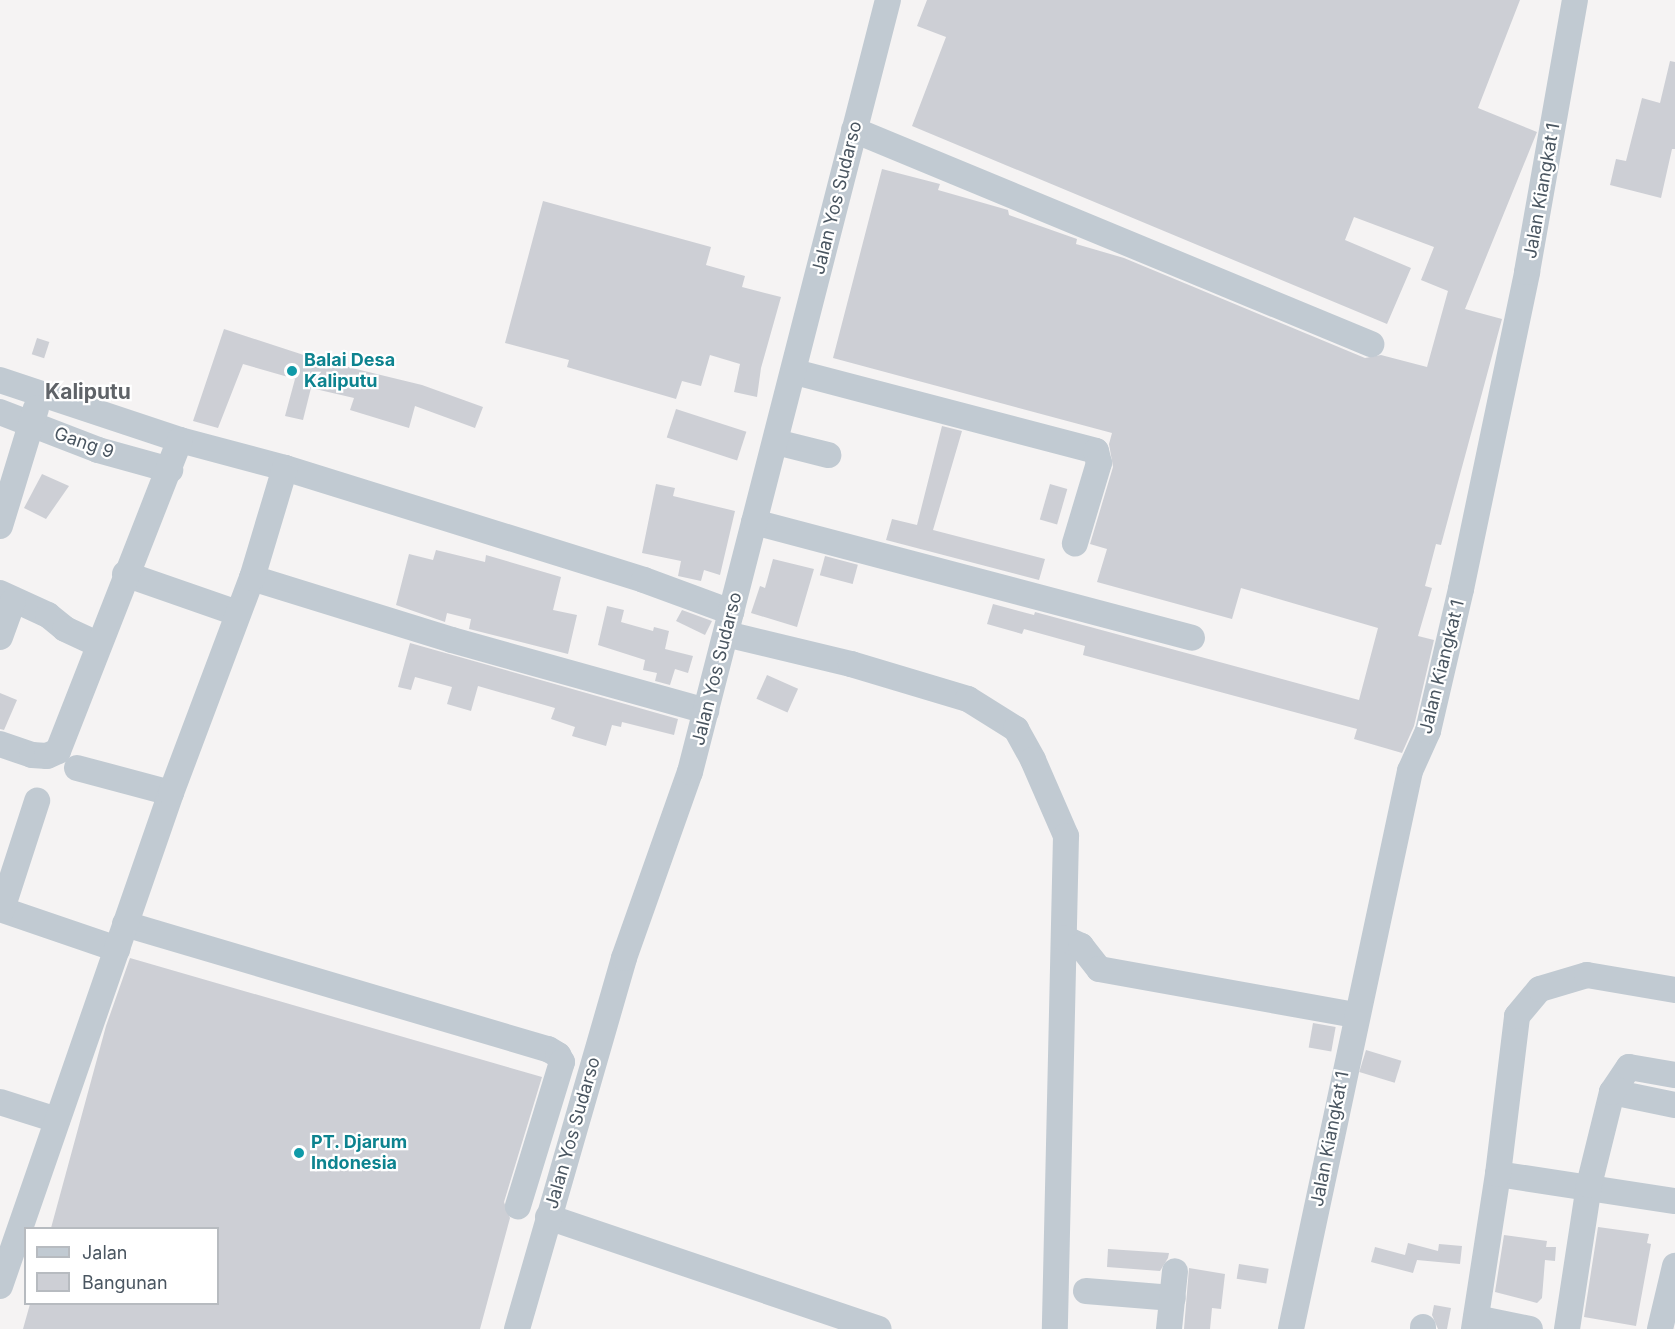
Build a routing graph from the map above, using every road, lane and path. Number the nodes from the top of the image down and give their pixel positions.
1 (888, 0) edge
2 (1575, 0) edge
3 (854, 130) junction
4 (1371, 344) dead end
5 (795, 372) junction
6 (0, 380) edge
7 (39, 393) junction
8 (0, 412) edge
9 (32, 425) junction
10 (180, 440) junction
11 (776, 442) junction
12 (828, 455) dead end
13 (285, 468) junction
14 (170, 470) junction
15 (754, 522) junction
16 (0, 526) edge
17 (1076, 543) dead end
18 (125, 574) junction
19 (252, 578) junction
20 (7, 597) edge
21 (237, 613) junction
22 (728, 623) junction
23 (0, 637) edge
24 (1192, 638) dead end
25 (97, 644) junction
26 (706, 711) junction
27 (0, 744) edge
28 (77, 768) dead end
29 (171, 793) junction
30 (37, 801) dead end
31 (1, 909) edge
32 (125, 924) junction
33 (1064, 938) junction
34 (117, 949) junction
35 (1675, 990) edge
36 (1355, 1015) junction
37 (1675, 1076) edge
38 (1612, 1092) junction
39 (0, 1102) edge
40 (1675, 1105) edge
41 (57, 1120) junction
42 (1498, 1174) junction
43 (1589, 1185) junction
44 (1675, 1201) edge
45 (518, 1206) dead end
46 (548, 1217) junction
47 (1675, 1266) edge
48 (1175, 1271) dead end
49 (0, 1286) edge
50 (1086, 1291) dead end
51 (1173, 1298) junction
52 (1475, 1324) edge
53 (517, 1329) edge
54 (879, 1329) edge
55 (1055, 1329) edge
56 (1170, 1329) edge
57 (1291, 1329) edge
58 (1530, 1329) edge
59 (1567, 1329) edge
60 (1660, 1329) edge

1 - 3 street, Jalan Yos Sudarso
2 - 36 street, Jalan Kiangkat 1
3 - 4 street
3 - 5 street, Jalan Yos Sudarso
5 - 11 street, Jalan Yos Sudarso
5 - 17 street
6 - 7 street
7 - 9 street
7 - 10 street
8 - 9 street, Gang 9
9 - 14 street, Gang 9
9 - 16 street
10 - 13 street
10 - 14 street
11 - 12 street
11 - 15 street, Jalan Yos Sudarso
13 - 19 street
13 - 22 street
14 - 18 street
15 - 22 street, Jalan Yos Sudarso
15 - 24 street
18 - 21 street
18 - 25 street
19 - 21 street
19 - 26 street
20 - 23 street
20 - 25 street
21 - 29 street
22 - 26 street, Jalan Yos Sudarso
22 - 33 street
25 - 27 street
26 - 46 street, Jalan Yos Sudarso
28 - 29 street
29 - 32 street
30 - 31 street
31 - 34 street
32 - 34 street
32 - 45 street
33 - 36 street
33 - 55 street
34 - 41 street
35 - 42 street
36 - 57 street, Jalan Kiangkat 1
37 - 38 street
38 - 40 street
38 - 43 street
39 - 41 street
41 - 49 street
42 - 43 street
42 - 52 street
43 - 44 street
43 - 59 street
46 - 53 street, Jalan Yos Sudarso
46 - 54 street
47 - 60 street
48 - 51 street
50 - 51 street
51 - 56 street
52 - 58 street

